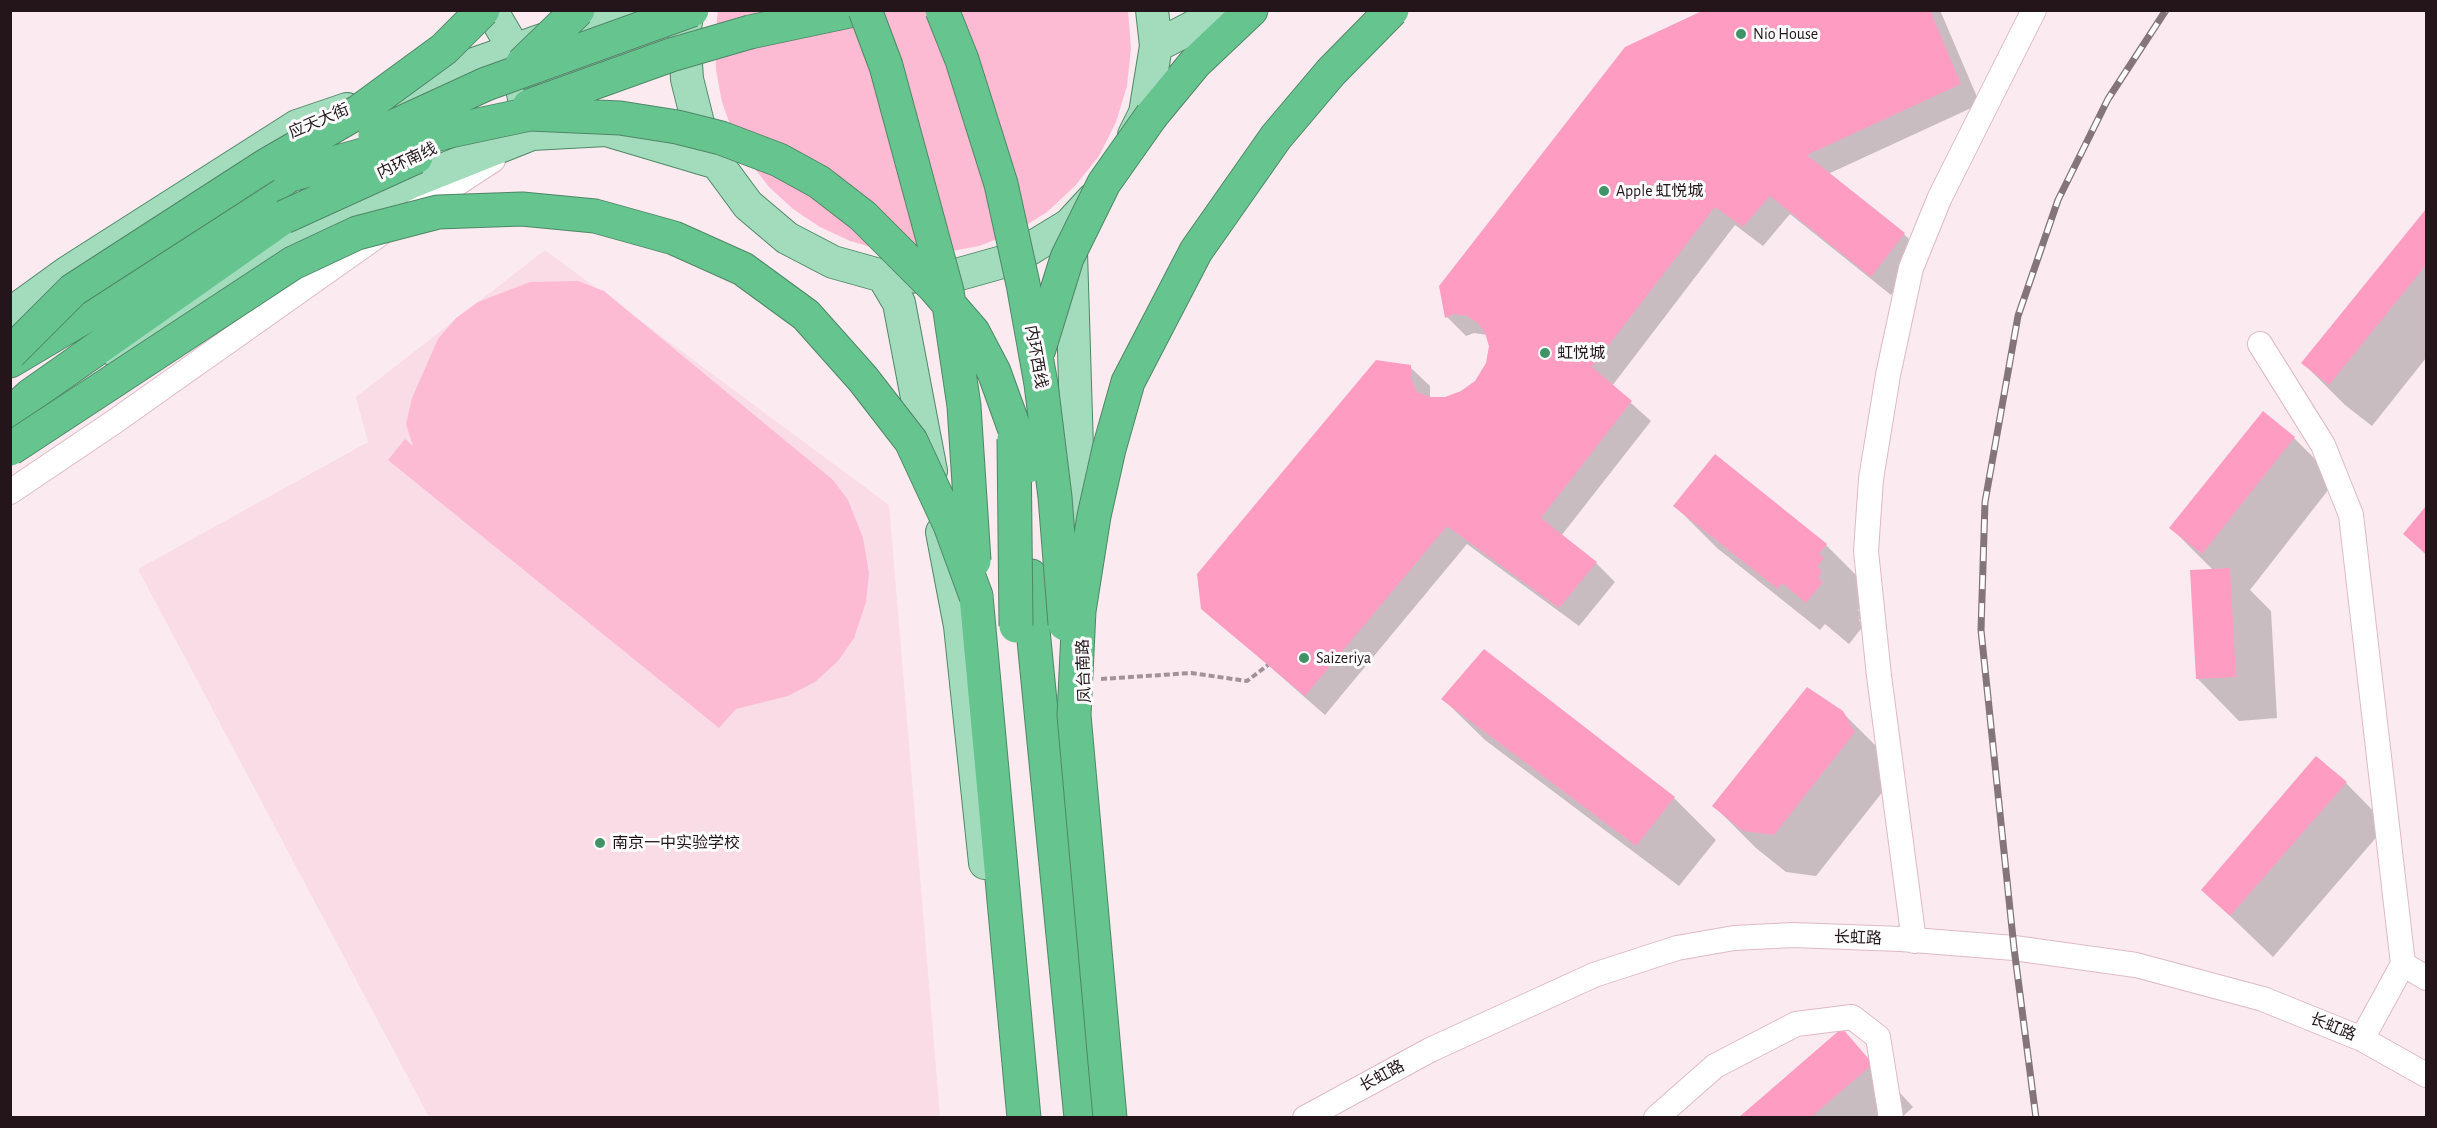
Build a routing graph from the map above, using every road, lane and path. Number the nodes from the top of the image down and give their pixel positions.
1 (483, 10) edge
2 (491, 10) edge
3 (578, 10) edge
4 (628, 10) edge
5 (690, 10) edge
6 (854, 10) edge
7 (865, 10) edge
8 (942, 10) edge
9 (1152, 10) edge
10 (1226, 10) edge
11 (1251, 10) edge
12 (1392, 10) edge
13 (2034, 10) edge
14 (1156, 46) junction
15 (514, 49) junction
16 (532, 134) junction
17 (717, 164) junction
18 (290, 175) junction
19 (284, 217) junction
20 (1069, 225) junction
21 (883, 276) junction
22 (10, 314) edge
23 (2260, 344) dead end
24 (10, 353) edge
25 (10, 361) edge
26 (10, 414) edge
27 (10, 421) edge
28 (10, 449) edge
29 (10, 492) edge
30 (976, 596) junction
31 (1268, 665) dead end
32 (1085, 680) junction
33 (1074, 715) junction
34 (1914, 940) junction
35 (2403, 964) junction
36 (2427, 978) edge
37 (2362, 1039) junction
38 (2427, 1075) edge
39 (1008, 1118) edge
40 (1024, 1118) edge
41 (1058, 1118) edge
42 (1081, 1118) edge
43 (1109, 1118) edge
44 (1305, 1118) edge
45 (1656, 1118) edge
46 (1891, 1118) edge

1 - 24 highway, bridge
2 - 15 main road
3 - 19 highway, bridge
4 - 15 main road, 应天大街
5 - 17 main road
5 - 18 highway, bridge
6 - 19 highway, 内环南线, bridge
7 - 30 highway, bridge
8 - 33 highway, 内环西线, bridge
9 - 14 main road
10 - 14 main road
11 - 41 highway, bridge
12 - 33 highway, bridge
13 - 34 street
14 - 20 main road
15 - 16 main road
15 - 22 main road, 应天大街
16 - 17 main road
16 - 27 main road
16 - 29 street
17 - 21 main road
18 - 25 highway
18 - 42 highway, bridge
19 - 26 highway, 内环南线
20 - 21 main road
20 - 32 main road, 凤台南路
21 - 39 main road
23 - 35 street
28 - 30 highway, bridge
30 - 40 highway
31 - 32 path
32 - 43 main road, 凤台南路
33 - 43 highway, bridge
34 - 37 street, 长虹路
34 - 44 street, 长虹路
35 - 36 street
35 - 37 street
37 - 38 street, 长虹路
45 - 46 street

